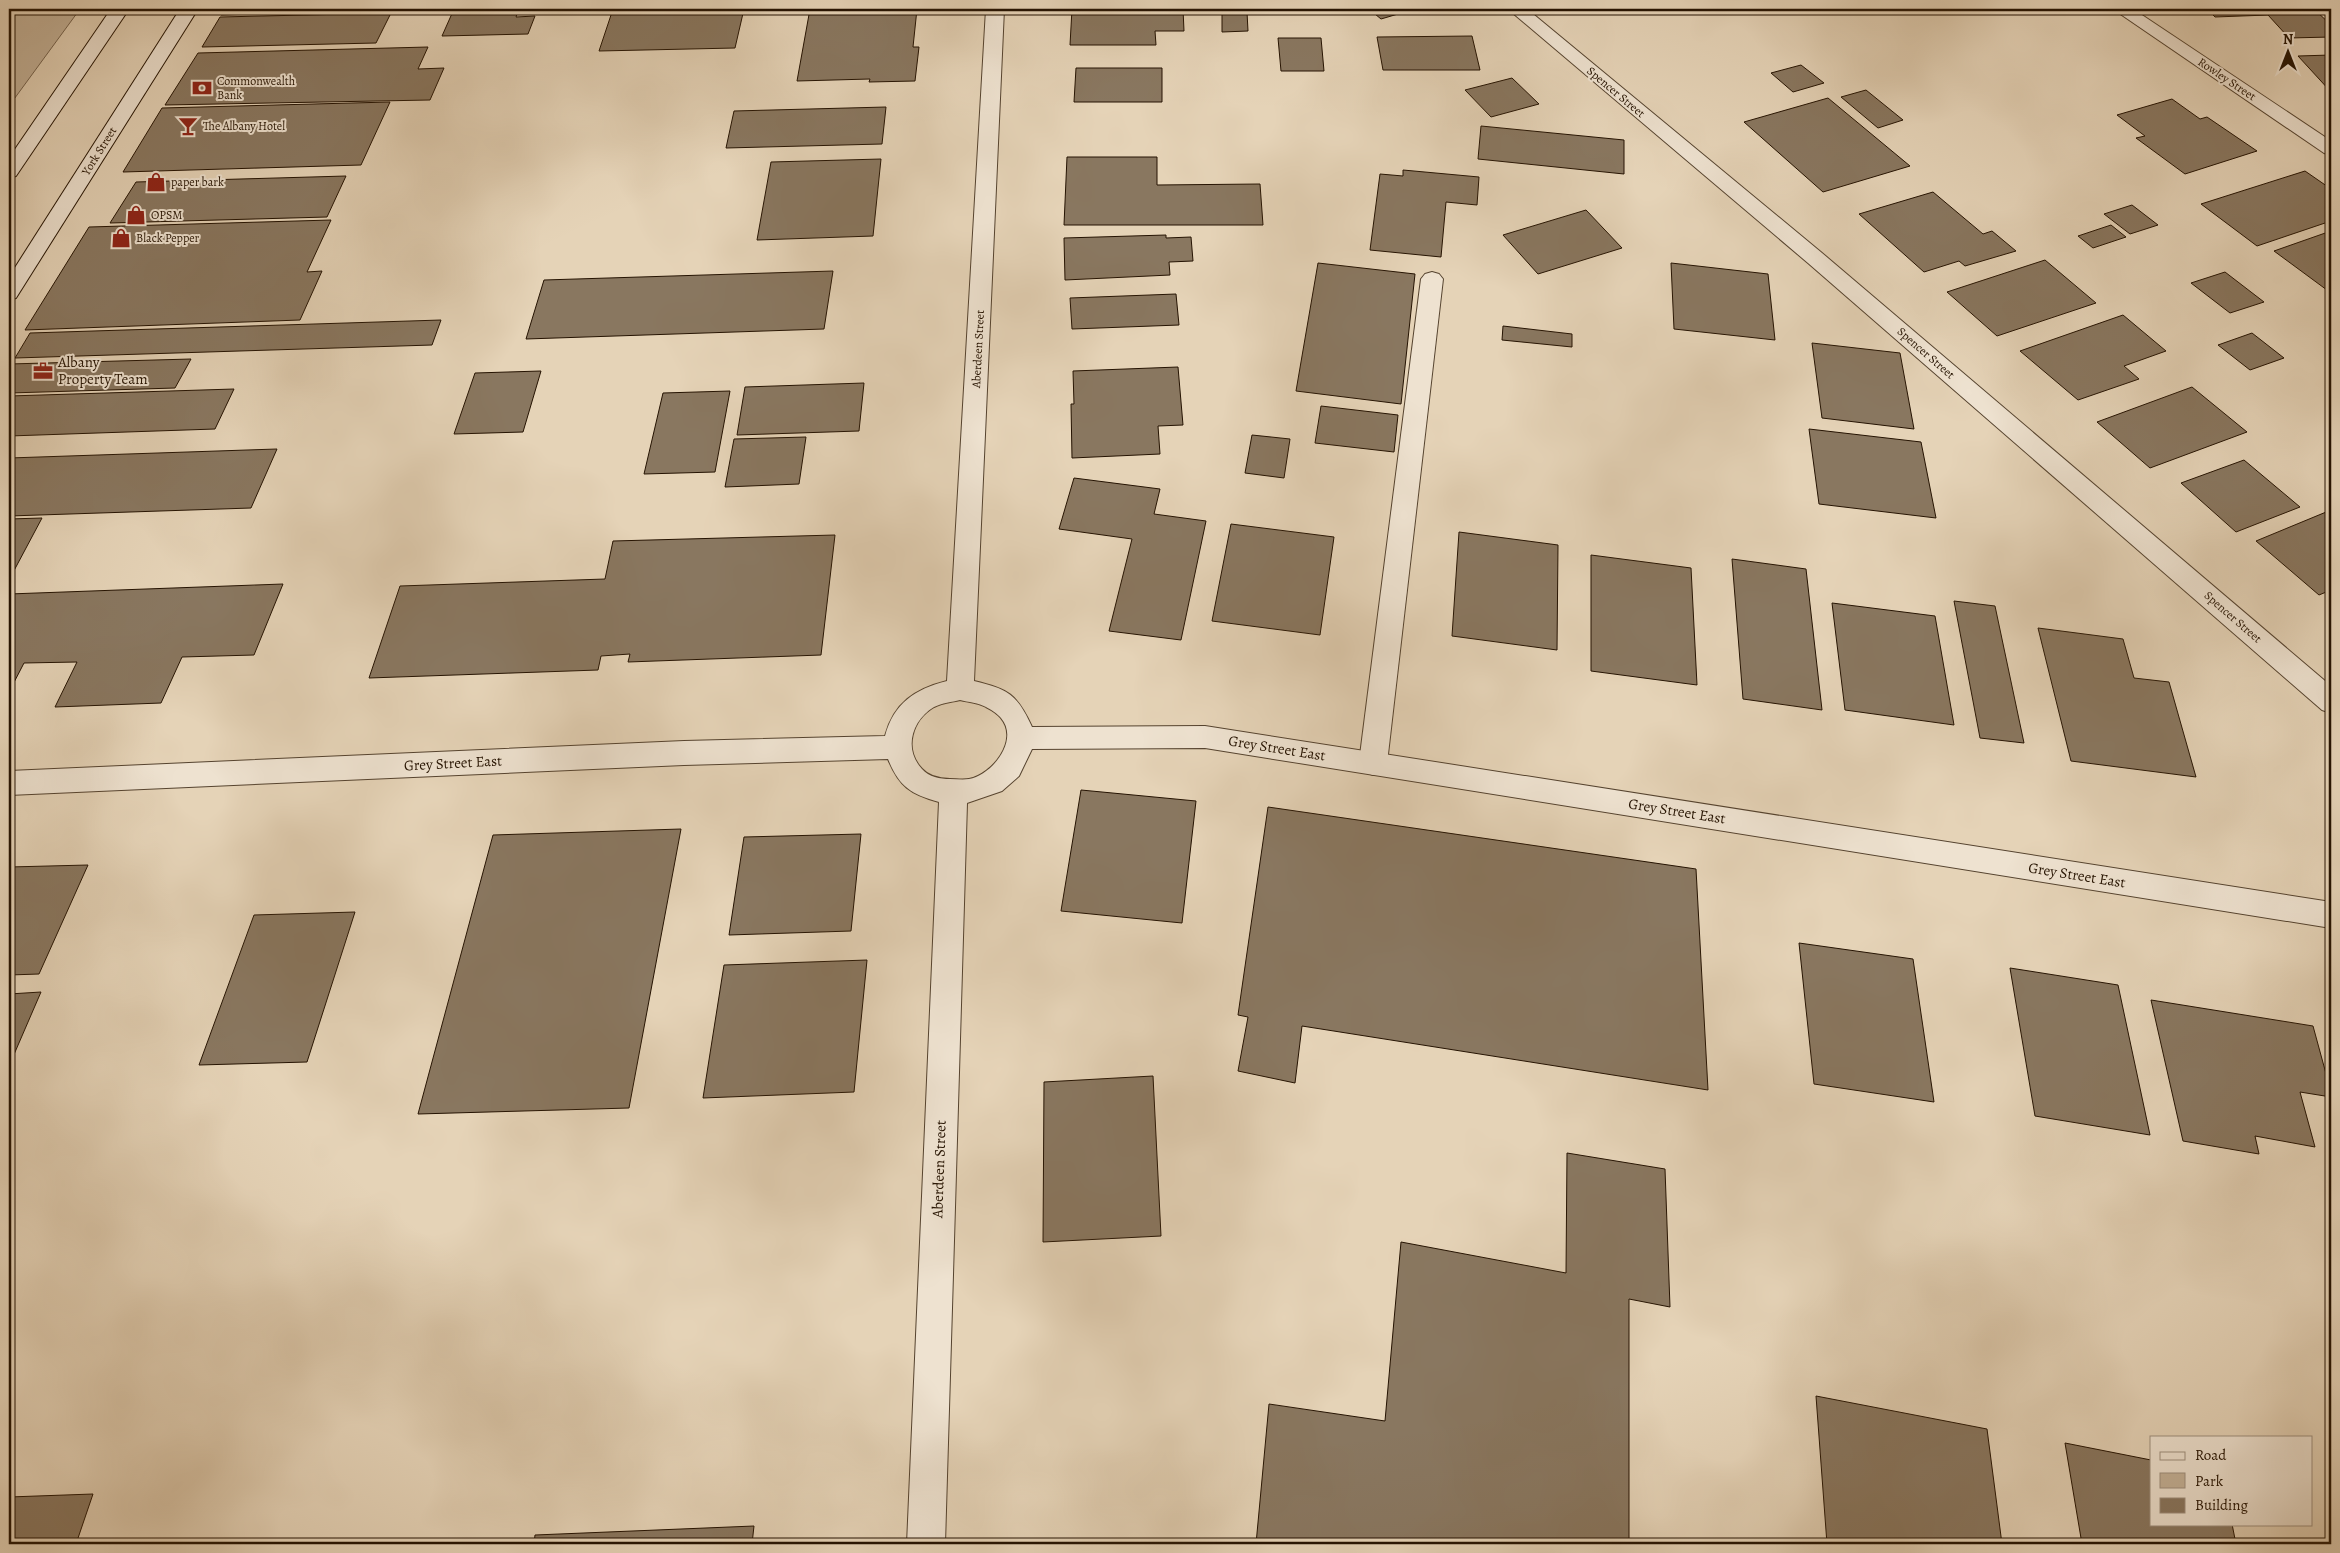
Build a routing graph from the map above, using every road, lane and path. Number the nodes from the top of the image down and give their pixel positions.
1 (120, 9) edge
2 (189, 9) edge
3 (995, 9) edge
4 (1517, 9) edge
5 (2122, 9) edge
6 (2331, 148) edge
7 (9, 172) edge
8 (1432, 279) dead end
9 (9, 294) edge
10 (960, 689) junction
11 (2331, 702) edge
12 (1021, 738) junction
13 (897, 747) junction
14 (1373, 763) junction
15 (9, 783) edge
16 (953, 793) junction
17 (2331, 915) edge
18 (926, 1544) edge

1 - 7 street
2 - 9 street, York Street
3 - 10 street, Aberdeen Street
4 - 11 street, Spencer Street
5 - 6 street, Rowley Street
8 - 14 street
10 - 12 street
10 - 13 street
12 - 14 street, Grey Street East
12 - 16 street
13 - 15 street, Grey Street East
13 - 16 street
14 - 17 street, Grey Street East
16 - 18 street, Aberdeen Street

